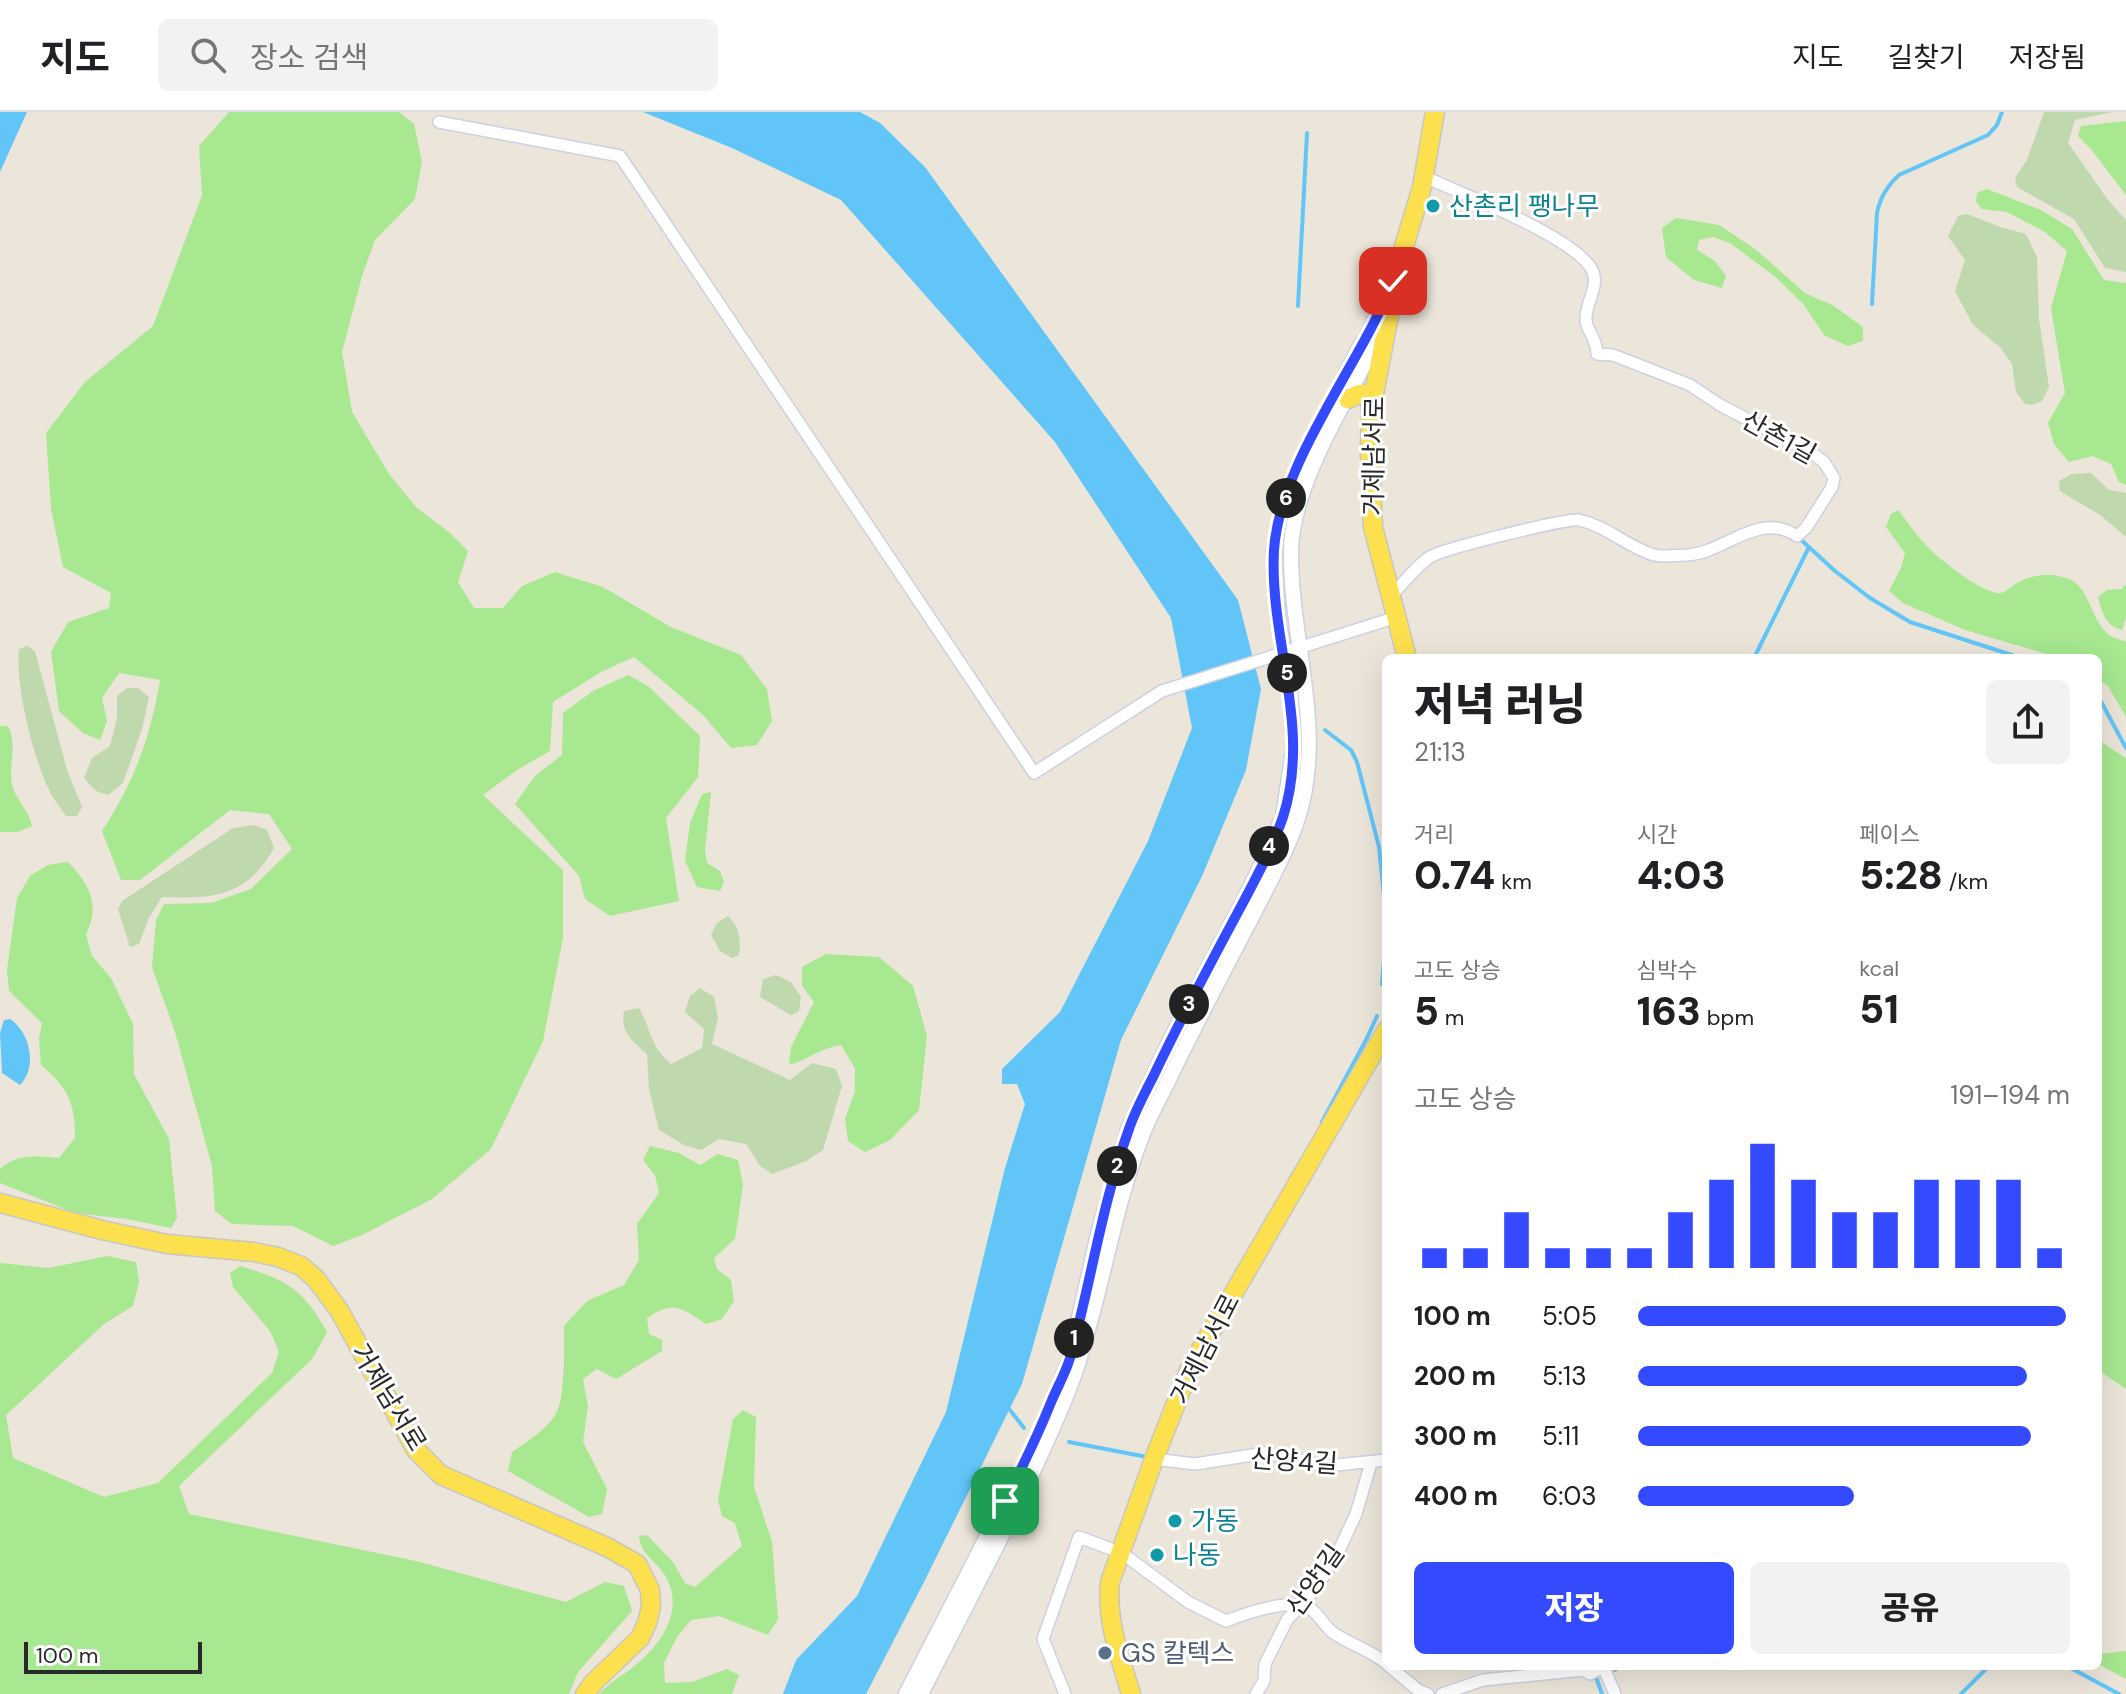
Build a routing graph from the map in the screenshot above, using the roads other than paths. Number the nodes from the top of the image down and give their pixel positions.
1 (1435, 112) edge
2 (439, 122) dead end
3 (1423, 176) junction
4 (1399, 263) junction
5 (1374, 342) junction
6 (1348, 399) junction
7 (1371, 410) junction
8 (1391, 596) junction
9 (1397, 617) junction
10 (1299, 648) junction
11 (1406, 654) edge
12 (1275, 656) junction
13 (1382, 1038) edge
14 (0, 1203) edge
15 (1154, 1459) junction
16 (1382, 1461) edge
17 (1371, 1463) junction
18 (1122, 1553) junction
19 (1299, 1604) junction
20 (1382, 1660) edge
21 (1394, 1670) edge
22 (1583, 1670) edge
23 (1605, 1670) edge
24 (585, 1694) edge
25 (906, 1694) edge
26 (921, 1694) edge
27 (1065, 1694) edge
28 (1131, 1694) edge
29 (1256, 1694) edge
30 (1428, 1694) edge
31 (1442, 1694) edge
32 (1615, 1694) edge

1 - 3 main road, 거제남서로
2 - 12 street
3 - 4 main road, 거제남서로
3 - 8 street, 산촌1길
4 - 5 street
4 - 5 main road, 거제남서로
5 - 6 street
5 - 7 main road, 거제남서로
5 - 12 street
6 - 7 main road
6 - 10 street
7 - 8 main road, 거제남서로
8 - 9 main road, 거제남서로
9 - 10 street
9 - 11 main road, 거제남서로
10 - 12 street
10 - 26 street
12 - 25 street
13 - 15 main road, 거제남서로
14 - 24 main road, 거제남서로
15 - 17 street, 산양4길
15 - 18 main road, 거제남서로
16 - 17 street, 산양4길
17 - 19 street, 산양1길
18 - 19 street
18 - 27 street
18 - 28 main road, 거제남서로
19 - 20 street
19 - 29 street, 산양1길
21 - 30 street
22 - 31 street
23 - 32 street

